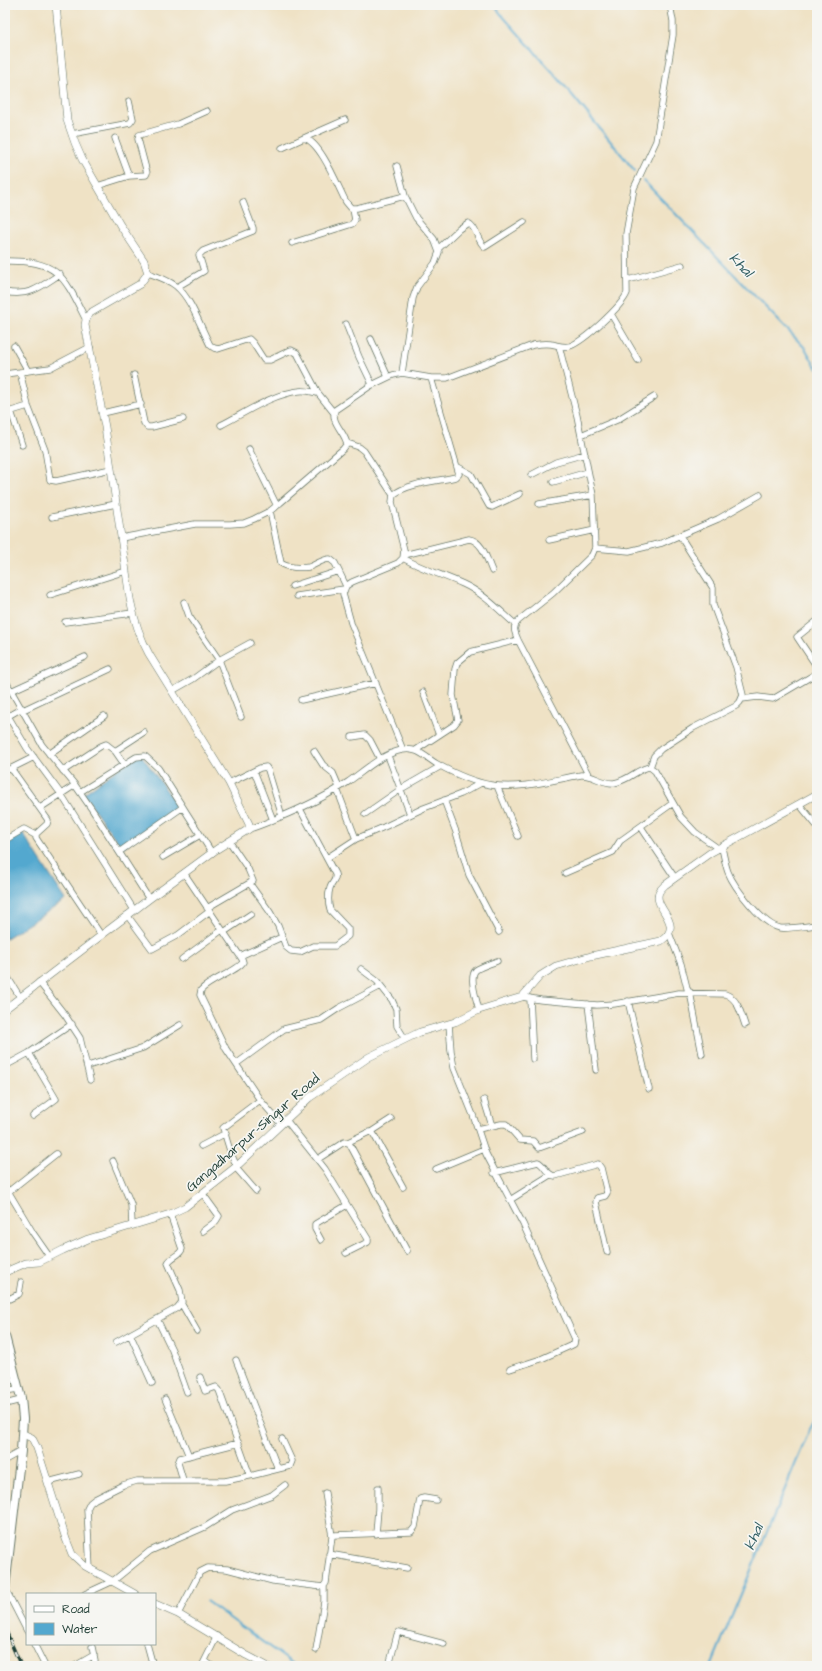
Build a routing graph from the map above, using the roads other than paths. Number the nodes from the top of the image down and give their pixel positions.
1 (56, 5) edge
2 (670, 5) edge
3 (128, 101) dead end
4 (207, 111) dead end
5 (345, 120) dead end
6 (72, 134) junction
7 (115, 138) dead end
8 (304, 138) junction
9 (282, 148) dead end
10 (397, 166) dead end
11 (129, 176) junction
12 (97, 186) junction
13 (405, 196) junction
14 (243, 202) dead end
15 (353, 209) junction
16 (524, 222) dead end
17 (292, 243) dead end
18 (438, 248) junction
19 (5, 261) edge
20 (682, 265) dead end
21 (148, 273) junction
22 (60, 274) junction
23 (628, 280) junction
24 (177, 287) junction
25 (5, 292) edge
26 (611, 314) junction
27 (86, 320) junction
28 (346, 324) dead end
29 (371, 339) dead end
30 (14, 346) dead end
31 (559, 346) junction
32 (90, 347) junction
33 (638, 360) dead end
34 (28, 371) junction
35 (20, 372) junction
36 (402, 373) junction
37 (5, 374) edge
38 (134, 375) dead end
39 (388, 376) junction
40 (431, 378) junction
41 (372, 384) junction
42 (318, 393) junction
43 (654, 397) dead end
44 (141, 404) junction
45 (28, 406) junction
46 (11, 411) junction
47 (103, 413) junction
48 (334, 413) junction
49 (5, 414) edge
50 (183, 419) dead end
51 (221, 425) dead end
52 (581, 435) junction
53 (347, 443) junction
54 (22, 446) dead end
55 (249, 449) dead end
56 (585, 454) junction
57 (458, 467) junction
58 (111, 469) junction
59 (588, 472) junction
60 (531, 475) dead end
61 (553, 482) dead end
62 (520, 494) dead end
63 (393, 495) junction
64 (593, 495) junction
65 (760, 495) dead end
66 (116, 504) junction
67 (539, 504) dead end
68 (277, 506) junction
69 (270, 511) junction
70 (52, 517) dead end
71 (595, 530) junction
72 (680, 536) junction
73 (121, 538) junction
74 (549, 540) dead end
75 (596, 548) junction
76 (404, 557) junction
77 (339, 570) junction
78 (126, 571) junction
79 (492, 571) dead end
80 (292, 586) dead end
81 (345, 588) junction
82 (50, 595) dead end
83 (296, 596) dead end
84 (184, 602) dead end
85 (133, 613) junction
86 (817, 621) edge
87 (65, 622) dead end
88 (515, 624) junction
89 (518, 640) junction
90 (250, 643) dead end
91 (86, 657) dead end
92 (219, 660) junction
93 (817, 667) edge
94 (110, 669) dead end
95 (817, 673) edge
96 (5, 680) edge
97 (376, 683) junction
98 (11, 691) junction
99 (172, 692) junction
100 (423, 692) dead end
101 (742, 699) junction
102 (301, 700) dead end
103 (22, 709) junction
104 (104, 716) dead end
105 (6, 717) edge
106 (241, 717) dead end
107 (144, 732) dead end
108 (439, 735) junction
109 (352, 737) dead end
110 (403, 750) junction
111 (416, 750) junction
112 (115, 751) junction
113 (314, 751) dead end
114 (49, 754) junction
115 (388, 756) junction
116 (34, 757) junction
117 (380, 759) junction
118 (124, 764) junction
119 (442, 766) junction
120 (650, 767) junction
121 (7, 769) edge
122 (63, 771) junction
123 (254, 771) junction
124 (589, 776) junction
125 (229, 783) junction
126 (481, 783) junction
127 (75, 785) junction
128 (497, 786) junction
129 (338, 788) junction
130 (401, 789) junction
131 (80, 792) junction
132 (61, 794) junction
133 (817, 794) edge
134 (444, 800) junction
135 (674, 803) junction
136 (799, 804) junction
137 (183, 807) junction
138 (40, 808) junction
139 (300, 809) junction
140 (365, 814) dead end
141 (410, 814) junction
142 (282, 816) junction
143 (272, 820) junction
144 (817, 826) edge
145 (641, 827) junction
146 (249, 829) junction
147 (35, 835) junction
148 (200, 835) junction
149 (518, 836) dead end
150 (356, 839) junction
151 (5, 840) edge
152 (229, 841) junction
153 (720, 848) junction
154 (119, 852) junction
155 (212, 853) junction
156 (163, 857) dead end
157 (327, 858) junction
158 (184, 873) junction
159 (565, 873) dead end
160 (675, 878) junction
161 (250, 884) junction
162 (149, 899) junction
163 (134, 910) junction
164 (208, 910) junction
165 (251, 914) dead end
166 (127, 916) junction
167 (817, 925) edge
168 (223, 931) junction
169 (499, 932) dead end
170 (669, 933) junction
171 (101, 935) junction
172 (282, 937) junction
173 (240, 956) junction
174 (182, 959) dead end
175 (497, 961) dead end
176 (361, 969) dead end
177 (5, 973) edge
178 (39, 982) junction
179 (381, 986) junction
180 (689, 992) junction
181 (20, 997) junction
182 (526, 997) junction
183 (628, 1001) junction
184 (588, 1004) junction
185 (5, 1009) edge
186 (479, 1010) junction
187 (72, 1024) junction
188 (449, 1024) junction
189 (180, 1025) dead end
190 (746, 1025) dead end
191 (405, 1039) junction
192 (29, 1053) junction
193 (702, 1054) dead end
194 (533, 1059) dead end
195 (236, 1064) junction
196 (5, 1066) edge
197 (88, 1066) junction
198 (596, 1070) dead end
199 (90, 1080) dead end
200 (649, 1089) dead end
201 (260, 1100) junction
202 (484, 1100) dead end
203 (33, 1116) dead end
204 (391, 1119) dead end
205 (283, 1122) junction
206 (492, 1126) junction
207 (478, 1129) junction
208 (371, 1132) junction
209 (583, 1132) dead end
210 (226, 1133) junction
211 (348, 1142) junction
212 (201, 1146) dead end
213 (484, 1149) junction
214 (56, 1154) dead end
215 (318, 1159) junction
216 (113, 1161) dead end
217 (236, 1167) junction
218 (436, 1169) dead end
219 (494, 1173) junction
220 (550, 1175) junction
221 (5, 1186) edge
222 (403, 1187) dead end
223 (256, 1191) dead end
224 (8, 1192) junction
225 (203, 1194) junction
226 (510, 1200) junction
227 (347, 1205) junction
228 (170, 1214) junction
229 (132, 1226) junction
230 (203, 1232) dead end
231 (321, 1240) dead end
232 (408, 1251) dead end
233 (607, 1252) dead end
234 (346, 1253) dead end
235 (50, 1256) junction
236 (5, 1272) edge
237 (21, 1282) dead end
238 (5, 1301) edge
239 (181, 1303) junction
240 (157, 1318) junction
241 (197, 1331) dead end
242 (130, 1334) junction
243 (5, 1338) edge
244 (116, 1342) dead end
245 (236, 1360) dead end
246 (510, 1369) dead end
247 (200, 1377) dead end
248 (152, 1383) dead end
249 (18, 1389) junction
250 (5, 1392) edge
251 (187, 1392) dead end
252 (165, 1399) dead end
253 (21, 1400) junction
254 (5, 1404) edge
255 (23, 1434) junction
256 (282, 1439) dead end
257 (239, 1443) junction
258 (21, 1451) junction
259 (189, 1456) junction
260 (5, 1460) edge
261 (278, 1469) junction
262 (78, 1474) dead end
263 (250, 1476) junction
264 (183, 1480) junction
265 (48, 1482) junction
266 (285, 1486) dead end
267 (378, 1488) dead end
268 (325, 1493) dead end
269 (436, 1500) dead end
270 (376, 1534) junction
271 (332, 1536) junction
272 (329, 1554) junction
273 (407, 1568) dead end
274 (90, 1569) junction
275 (113, 1581) junction
276 (324, 1586) junction
277 (5, 1588) edge
278 (87, 1593) edge
279 (133, 1593) edge
280 (156, 1604) edge
281 (178, 1614) junction
282 (26, 1628) edge
283 (217, 1636) junction
284 (444, 1644) dead end
285 (34, 1645) edge
286 (147, 1645) edge
287 (92, 1647) dead end
288 (316, 1650) dead end
289 (94, 1654) junction
290 (204, 1664) edge
291 (45, 1666) edge
292 (75, 1666) edge
293 (96, 1666) edge
294 (153, 1666) edge
295 (212, 1666) edge
296 (267, 1666) edge
297 (388, 1666) edge

1 - 6 street
2 - 23 street
3 - 6 street
4 - 11 street
5 - 8 street
6 - 12 street
7 - 11 street
8 - 9 street
8 - 15 street
10 - 13 street
11 - 12 street
12 - 21 street
13 - 15 street
13 - 18 street
14 - 24 street
15 - 17 street
16 - 18 street
18 - 36 street
19 - 22 street
20 - 23 street
21 - 24 street
21 - 27 street
22 - 25 street
22 - 27 street
23 - 26 street
24 - 42 street
26 - 31 street
26 - 33 street
27 - 32 street
28 - 41 street
29 - 39 street
30 - 34 street
31 - 40 street
31 - 52 street
32 - 34 street
32 - 47 street
34 - 35 street
35 - 37 street
35 - 45 street
36 - 39 street
36 - 40 street
38 - 44 street
39 - 41 street
40 - 57 street
41 - 48 street
42 - 48 street
42 - 51 street
43 - 52 street
44 - 47 street
44 - 50 street
45 - 46 street
45 - 58 street
46 - 49 street
46 - 54 street
47 - 58 street
48 - 53 street
52 - 56 street
53 - 63 street
53 - 68 street
55 - 68 street
56 - 59 street
56 - 60 street
57 - 62 street
57 - 63 street
58 - 66 street
59 - 61 street
59 - 64 street
63 - 76 street
64 - 67 street
64 - 71 street
65 - 72 street
66 - 70 street
66 - 73 street
68 - 69 street
69 - 73 street
69 - 77 street
71 - 74 street
71 - 75 street
72 - 75 street
72 - 101 street
73 - 78 street
75 - 88 street
76 - 79 street
76 - 81 street
76 - 88 street
77 - 80 street
77 - 81 street
78 - 82 street
78 - 85 street
81 - 83 street
81 - 97 street
84 - 92 street
85 - 87 street
85 - 99 street
86 - 93 street
88 - 89 street
89 - 108 street
89 - 124 street
90 - 92 street
91 - 98 street
92 - 99 street
92 - 106 street
94 - 103 street
95 - 101 street
96 - 98 street
97 - 102 street
97 - 110 street
98 - 103 street
99 - 125 street
100 - 108 street
101 - 120 street
103 - 105 street
103 - 114 street
104 - 114 street
105 - 116 street
107 - 112 street
108 - 111 street
109 - 117 street
110 - 111 street
110 - 115 street
111 - 119 street
112 - 118 street
112 - 122 street
113 - 129 street
114 - 122 street
115 - 117 street
115 - 130 street
116 - 121 street
116 - 132 street
117 - 129 street
118 - 131 street
118 - 137 street
119 - 126 street
119 - 130 street
120 - 124 street
120 - 135 street
121 - 138 street
122 - 127 street
123 - 125 street
123 - 142 street
123 - 143 street
124 - 128 street
125 - 146 street
126 - 128 street
126 - 134 street
127 - 131 street
127 - 132 street
128 - 149 street
129 - 139 street
129 - 150 street
130 - 140 street
130 - 141 street
131 - 154 street
132 - 138 street
132 - 163 street
133 - 136 street
134 - 141 street
134 - 169 street
135 - 145 street
135 - 153 street
136 - 144 street
136 - 153 street
137 - 148 street
137 - 154 street
138 - 147 street
139 - 142 street
139 - 157 street
141 - 150 street
142 - 143 street
143 - 146 street
145 - 159 street
145 - 160 street
146 - 152 street
147 - 151 street
147 - 171 street
148 - 155 street
148 - 156 street
150 - 157 street
152 - 155 street
152 - 161 street
153 - 160 street
153 - 167 street
154 - 162 street
155 - 158 street
157 - 172 street
158 - 162 street
158 - 164 street
160 - 170 street
161 - 164 street
161 - 172 street
162 - 163 street
163 - 166 street
164 - 166 street
164 - 168 street
165 - 168 street
166 - 171 street
168 - 173 street
168 - 174 street
170 - 180 street
170 - 182 street
171 - 178 street
172 - 173 street
173 - 195 street
175 - 186 street
176 - 179 street
177 - 181 street
178 - 181 street
178 - 187 street
179 - 191 street
179 - 195 street
180 - 183 street
180 - 190 street
180 - 193 street
181 - 185 street
182 - 184 street
182 - 186 street, Gangadharpur-Singur Road
182 - 194 street
183 - 184 street
183 - 200 street
184 - 198 street
186 - 188 street, Gangadharpur-Singur Road
187 - 192 street
187 - 197 street
188 - 191 street, Gangadharpur-Singur Road
188 - 207 street
189 - 197 street
191 - 205 street, Gangadharpur-Singur Road
192 - 196 street
192 - 203 street
195 - 201 street
197 - 199 street
201 - 205 street
201 - 210 street
202 - 206 street
204 - 208 street
205 - 215 street
205 - 217 street, Gangadharpur-Singur Road
206 - 207 street
206 - 209 street
207 - 213 street
208 - 211 street
208 - 222 street
210 - 212 street
210 - 217 street
211 - 215 street
211 - 232 street
213 - 218 street
213 - 219 street
214 - 224 street
215 - 227 street
216 - 229 street
217 - 223 street
217 - 225 street, Gangadharpur-Singur Road
219 - 220 street
219 - 226 street
220 - 226 street
220 - 233 street
221 - 224 street
224 - 235 street
225 - 228 street, Gangadharpur-Singur Road
225 - 230 street
226 - 246 street
227 - 231 street
227 - 234 street
228 - 229 street, Gangadharpur-Singur Road
228 - 239 street
229 - 235 street, Gangadharpur-Singur Road
235 - 236 street, Gangadharpur-Singur Road
237 - 238 street
239 - 240 street
239 - 241 street
240 - 242 street
240 - 251 street
242 - 244 street
242 - 248 street
243 - 249 main road
245 - 261 street
247 - 257 street
249 - 250 street
249 - 253 main road
252 - 259 street
253 - 254 street
253 - 255 main road
255 - 258 main road
255 - 265 street
256 - 261 street
257 - 259 street
257 - 263 street
258 - 260 street
258 - 277 main road
259 - 264 street
261 - 263 street
262 - 265 street
263 - 264 street
264 - 274 street
265 - 274 street
266 - 275 street
267 - 270 street
268 - 271 street
269 - 270 street
270 - 271 street
271 - 272 street
272 - 273 street
272 - 276 street
274 - 275 street
275 - 278 street
275 - 279 street
276 - 281 street
276 - 288 street
277 - 282 street
280 - 281 street
281 - 283 street
283 - 290 street
283 - 296 street
284 - 297 street
285 - 291 street
286 - 294 street
287 - 289 street
289 - 292 street
289 - 293 street
290 - 295 street

